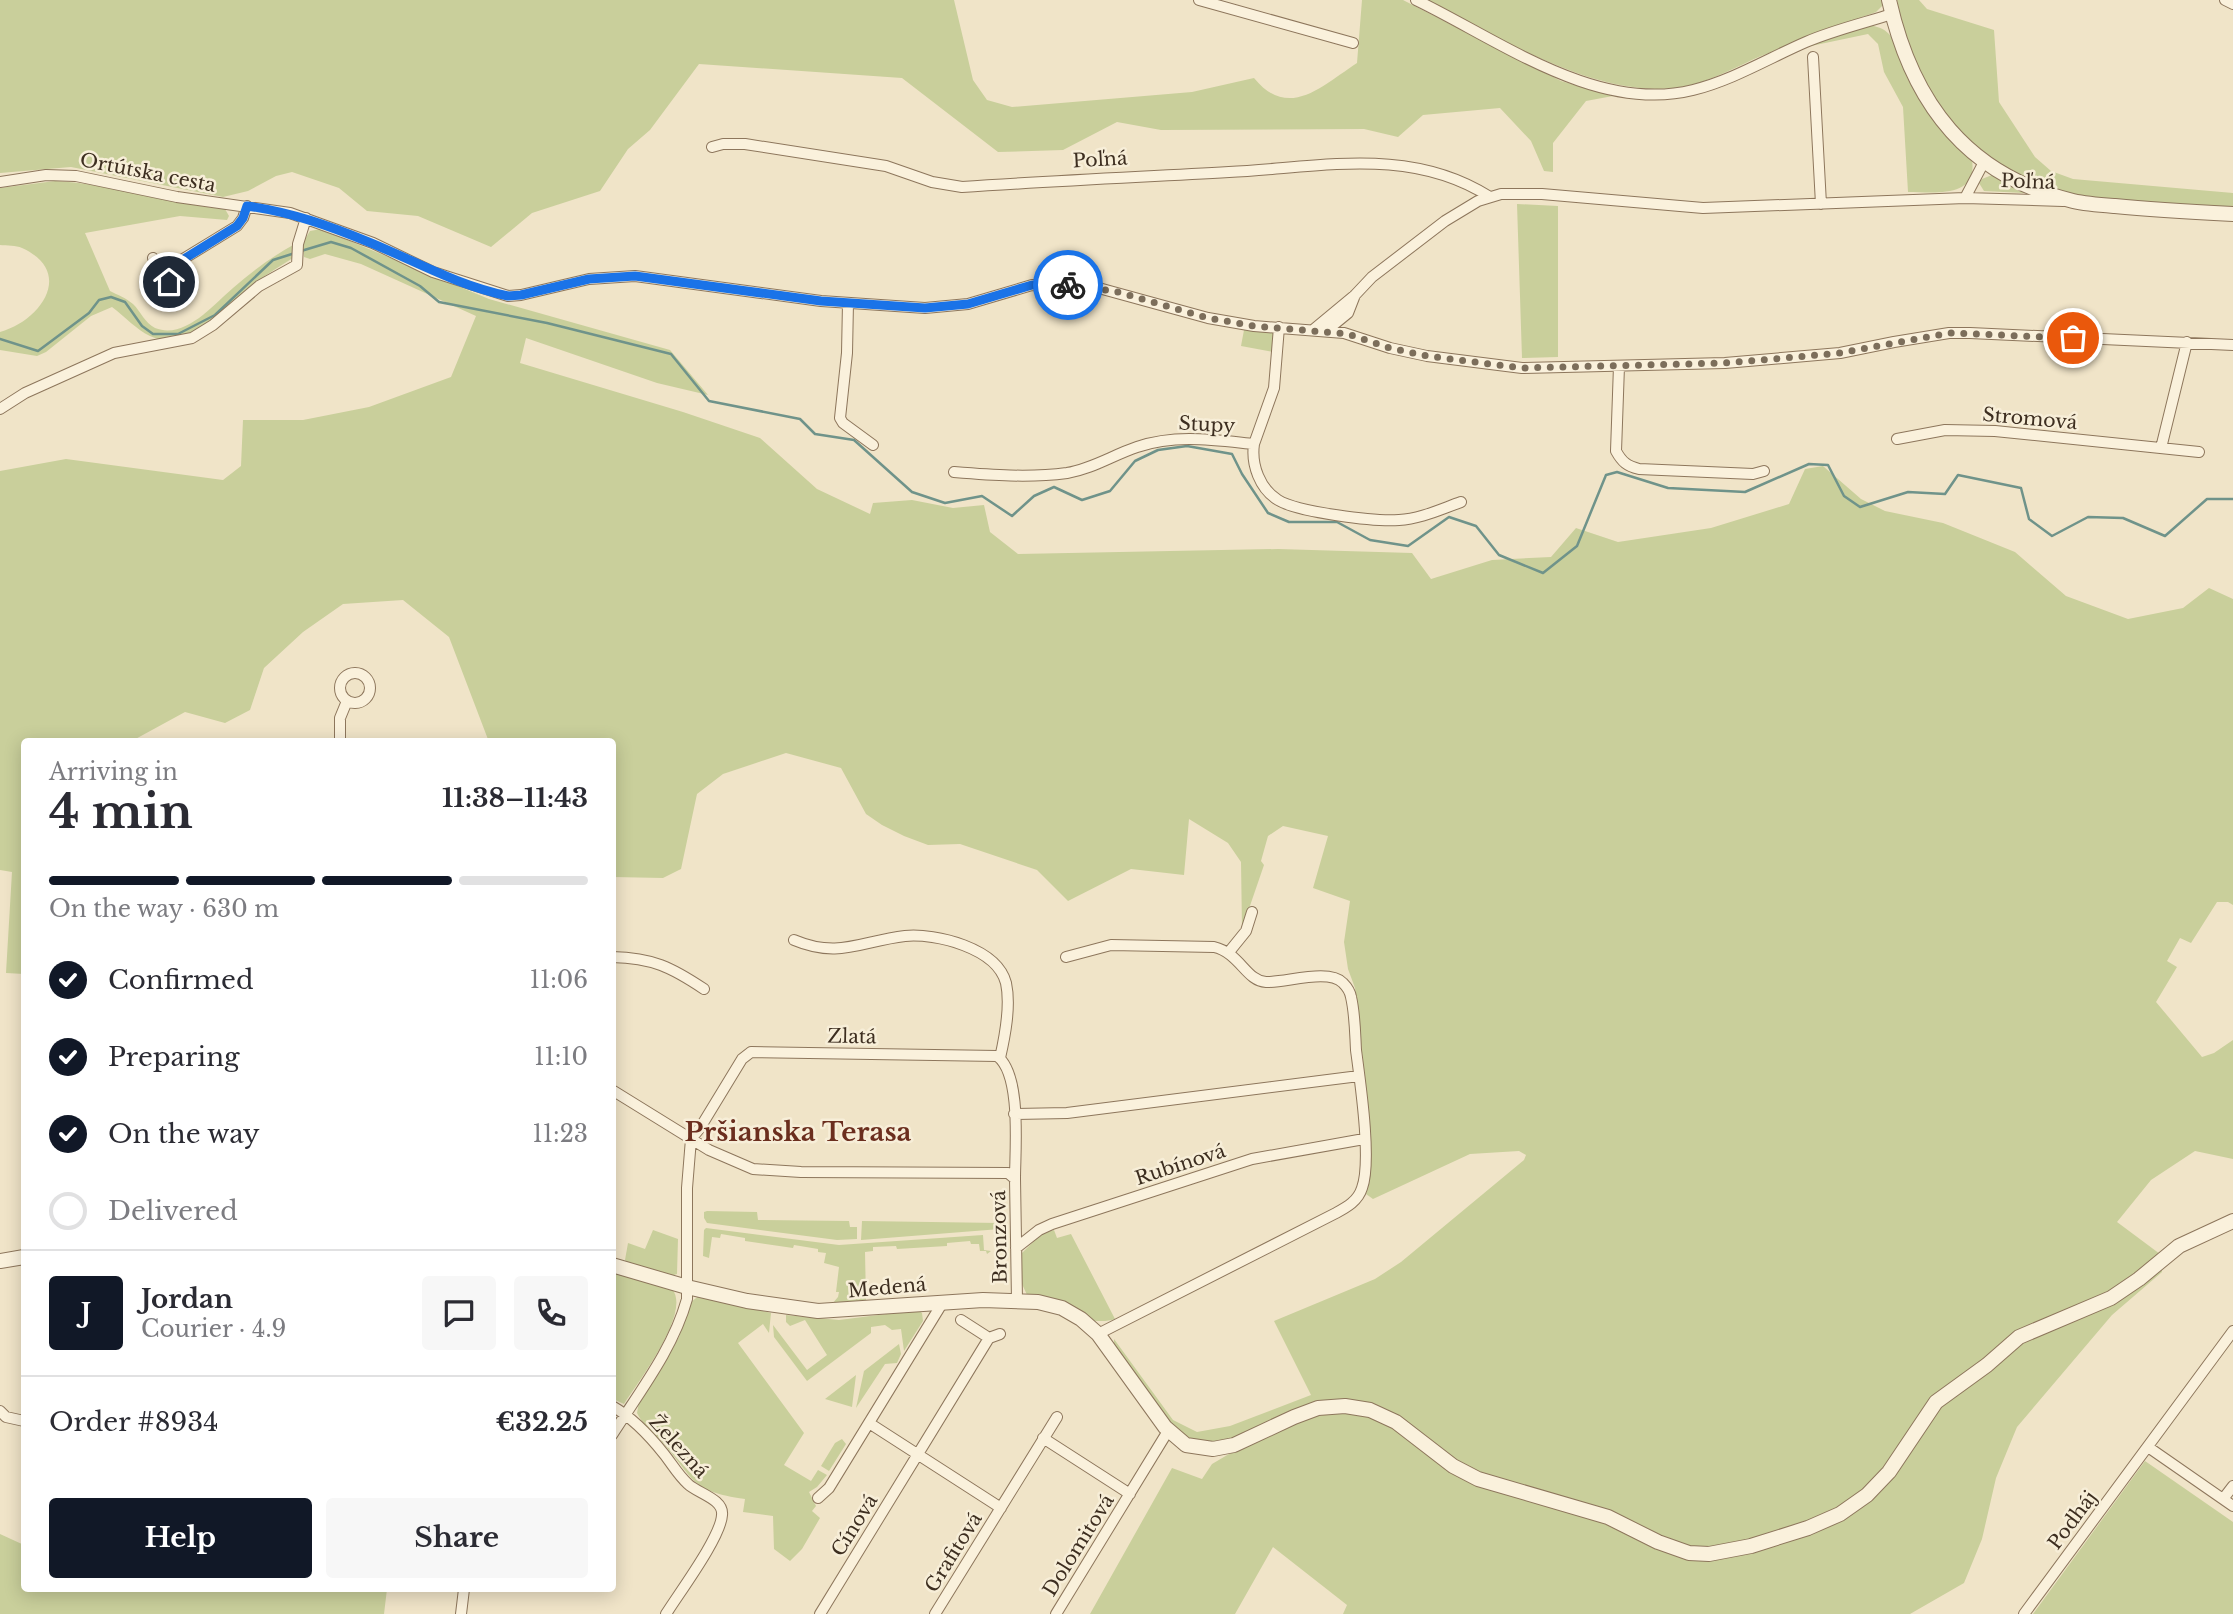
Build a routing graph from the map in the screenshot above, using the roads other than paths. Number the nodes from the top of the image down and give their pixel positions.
1 (1199, 0) edge
2 (1416, 0) edge
3 (2225, 0) edge
4 (2233, 4) edge
5 (1891, 7) edge
6 (1353, 43) dead end
7 (1814, 57) dead end
8 (712, 147) dead end
9 (1984, 162) junction
10 (0, 182) edge
11 (1490, 197) junction
12 (1965, 198) junction
13 (2076, 202) junction
14 (1821, 204) junction
15 (247, 206) junction
16 (2233, 214) edge
17 (306, 218) junction
18 (153, 258) dead end
19 (848, 303) junction
20 (1339, 317) junction
21 (1279, 327) junction
22 (1314, 329) junction
23 (1326, 331) junction
24 (1349, 334) junction
25 (2187, 342) junction
26 (2233, 345) edge
27 (1619, 366) junction
28 (0, 409) edge
29 (1897, 439) dead end
30 (1254, 444) junction
31 (873, 445) dead end
32 (2161, 448) junction
33 (2199, 452) dead end
34 (1763, 471) dead end
35 (954, 472) dead end
36 (1461, 502) dead end
37 (347, 701) dead end
38 (340, 738) edge
39 (1252, 912) dead end
40 (794, 940) dead end
41 (1229, 952) junction
42 (616, 957) edge
43 (1066, 957) dead end
44 (704, 989) dead end
45 (1000, 1058) junction
46 (1359, 1076) junction
47 (616, 1092) edge
48 (1014, 1114) junction
49 (691, 1139) junction
50 (1364, 1139) junction
51 (1015, 1179) junction
52 (2233, 1221) edge
53 (1016, 1248) junction
54 (21, 1257) edge
55 (0, 1261) edge
56 (616, 1266) edge
57 (687, 1287) junction
58 (1017, 1300) junction
59 (943, 1302) junction
60 (961, 1320) dead end
61 (2233, 1331) edge
62 (1098, 1334) junction
63 (616, 1408) edge
64 (0, 1411) edge
65 (625, 1414) junction
66 (1057, 1417) dead end
67 (21, 1420) edge
68 (869, 1423) junction
69 (616, 1429) edge
70 (1168, 1431) junction
71 (1044, 1438) junction
72 (2148, 1447) junction
73 (918, 1454) junction
74 (2233, 1486) edge
75 (1130, 1494) junction
76 (818, 1499) dead end
77 (2223, 1499) junction
78 (2233, 1506) edge
79 (1001, 1508) junction
80 (464, 1592) edge
81 (461, 1614) edge
82 (666, 1614) edge
83 (820, 1614) edge
84 (935, 1614) edge
85 (1056, 1614) edge
86 (2024, 1614) edge

1 - 6 street
2 - 5 street
3 - 4 street
5 - 9 street
7 - 14 street
8 - 11 street, Poľná
9 - 12 street
9 - 13 street
10 - 15 street, Ortútska cesta
11 - 14 street, Poľná
11 - 20 street, Poľná
12 - 13 street, Poľná
12 - 14 street, Poľná
13 - 16 street, Poľná
15 - 17 street, Ortútska cesta
15 - 18 street
17 - 19 street, Ortútska cesta
17 - 28 street
19 - 21 street, Ortútska cesta
19 - 31 street
20 - 22 street
20 - 23 street
20 - 24 street
21 - 22 street, Ortútska cesta
21 - 30 street
22 - 23 street, Ortútska cesta
23 - 24 street, Ortútska cesta
24 - 27 street, Ortútska cesta
25 - 26 street, Ortútska cesta
25 - 27 street, Ortútska cesta
25 - 32 street
27 - 34 street
29 - 32 street, Stromová
30 - 35 street, Stupy
30 - 36 street, Stupy
32 - 33 street, Stromová
37 - 38 street
39 - 41 street
40 - 45 street
41 - 43 street
41 - 46 street
42 - 44 street
45 - 48 street
45 - 49 street, Zlatá
46 - 48 street
46 - 50 street
47 - 49 street, Bronzová
48 - 51 street
49 - 51 street, Bronzová
49 - 57 street
50 - 53 street, Rubínová
50 - 62 street
51 - 53 street, Bronzová
52 - 70 street
53 - 58 street, Bronzová
54 - 55 street
56 - 57 street, Medená
57 - 59 street, Medená
57 - 65 street
58 - 59 street
58 - 62 street
59 - 68 street, Medená
60 - 73 street, Cínová
61 - 72 street, Podháj
62 - 70 street
63 - 65 street, Železná
64 - 67 street
65 - 69 street
65 - 82 street, Železná
66 - 71 street, Grafitová
68 - 73 street
68 - 76 street, Medená
70 - 75 street, Dolomitová
71 - 75 street, Dolomitová
71 - 79 street, Grafitová
72 - 77 street
72 - 86 street, Podháj
73 - 79 street, Grafitová
73 - 83 street, Cínová
74 - 77 street
75 - 85 street, Dolomitová
77 - 78 street
79 - 84 street, Grafitová
80 - 81 street

